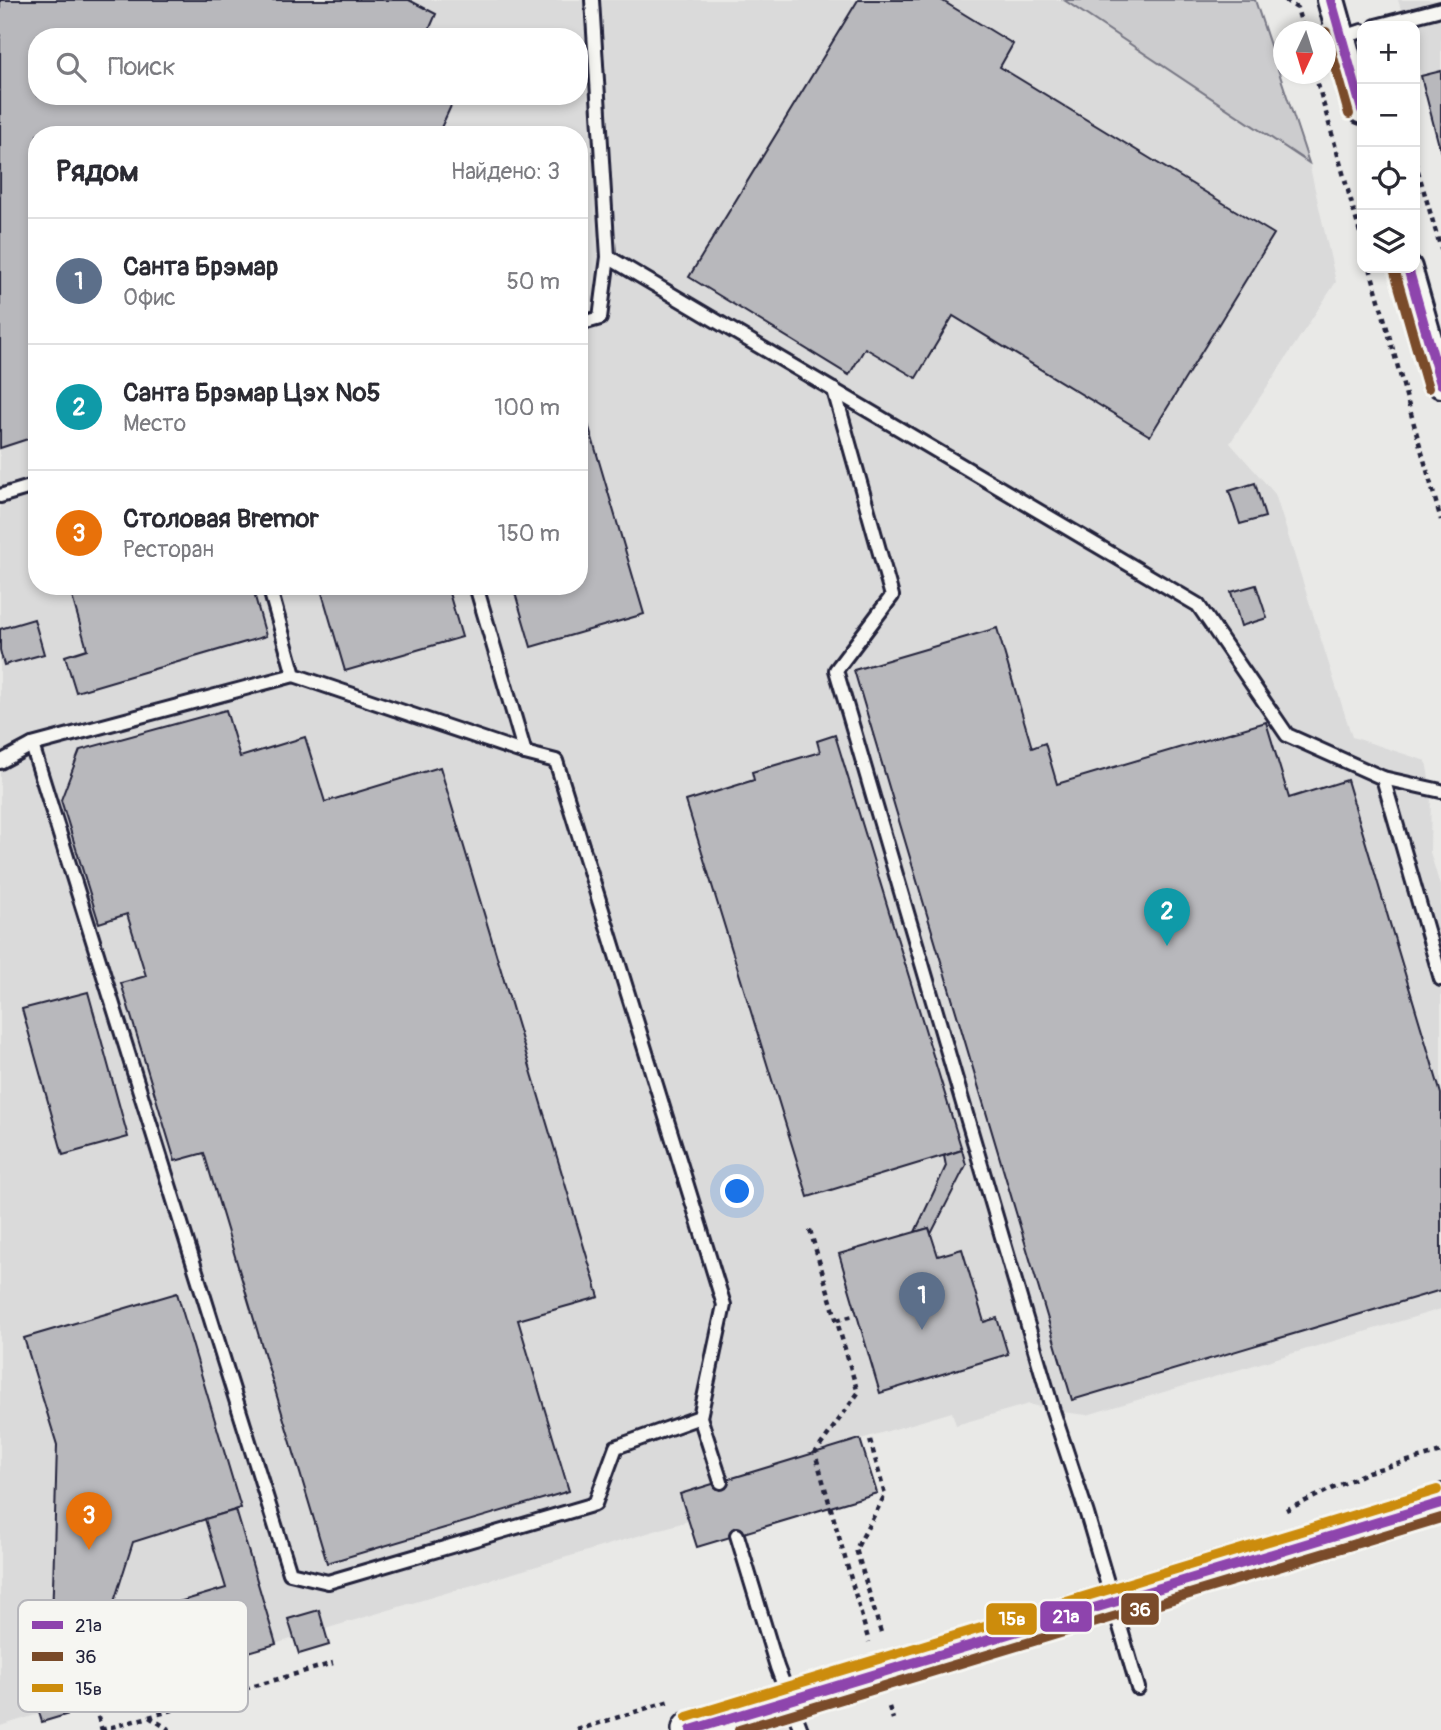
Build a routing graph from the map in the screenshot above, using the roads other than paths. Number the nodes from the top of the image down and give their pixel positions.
1 (592, 0) edge
2 (1331, 0) edge
3 (1441, 9) edge
4 (1395, 21) edge
5 (1352, 34) edge
6 (1359, 84) edge
7 (608, 257) junction
8 (1409, 273) edge
9 (588, 321) edge
10 (1441, 384) edge
11 (834, 390) junction
12 (28, 488) edge
13 (0, 496) edge
14 (272, 595) edge
15 (479, 595) edge
16 (294, 675) junction
17 (32, 745) junction
18 (525, 753) junction
19 (0, 762) edge
20 (1383, 778) junction
21 (1441, 791) edge
22 (1441, 979) edge
23 (701, 1417) junction
24 (721, 1482) dead end
25 (1441, 1503) edge
26 (737, 1535) dead end
27 (1113, 1603) junction
28 (1138, 1688) dead end
29 (796, 1716) edge
30 (691, 1730) edge

1 - 7 lane
2 - 5 street
3 - 4 lane
5 - 6 street
7 - 9 lane
7 - 11 lane
8 - 10 street
11 - 20 lane
11 - 27 lane
12 - 13 lane
14 - 16 lane
15 - 18 lane
16 - 17 lane
16 - 18 lane
17 - 19 lane
17 - 23 lane
18 - 23 lane
20 - 21 lane
20 - 22 lane
23 - 24 lane
25 - 27 main road
26 - 29 lane
27 - 28 lane
27 - 29 main road
29 - 30 main road

